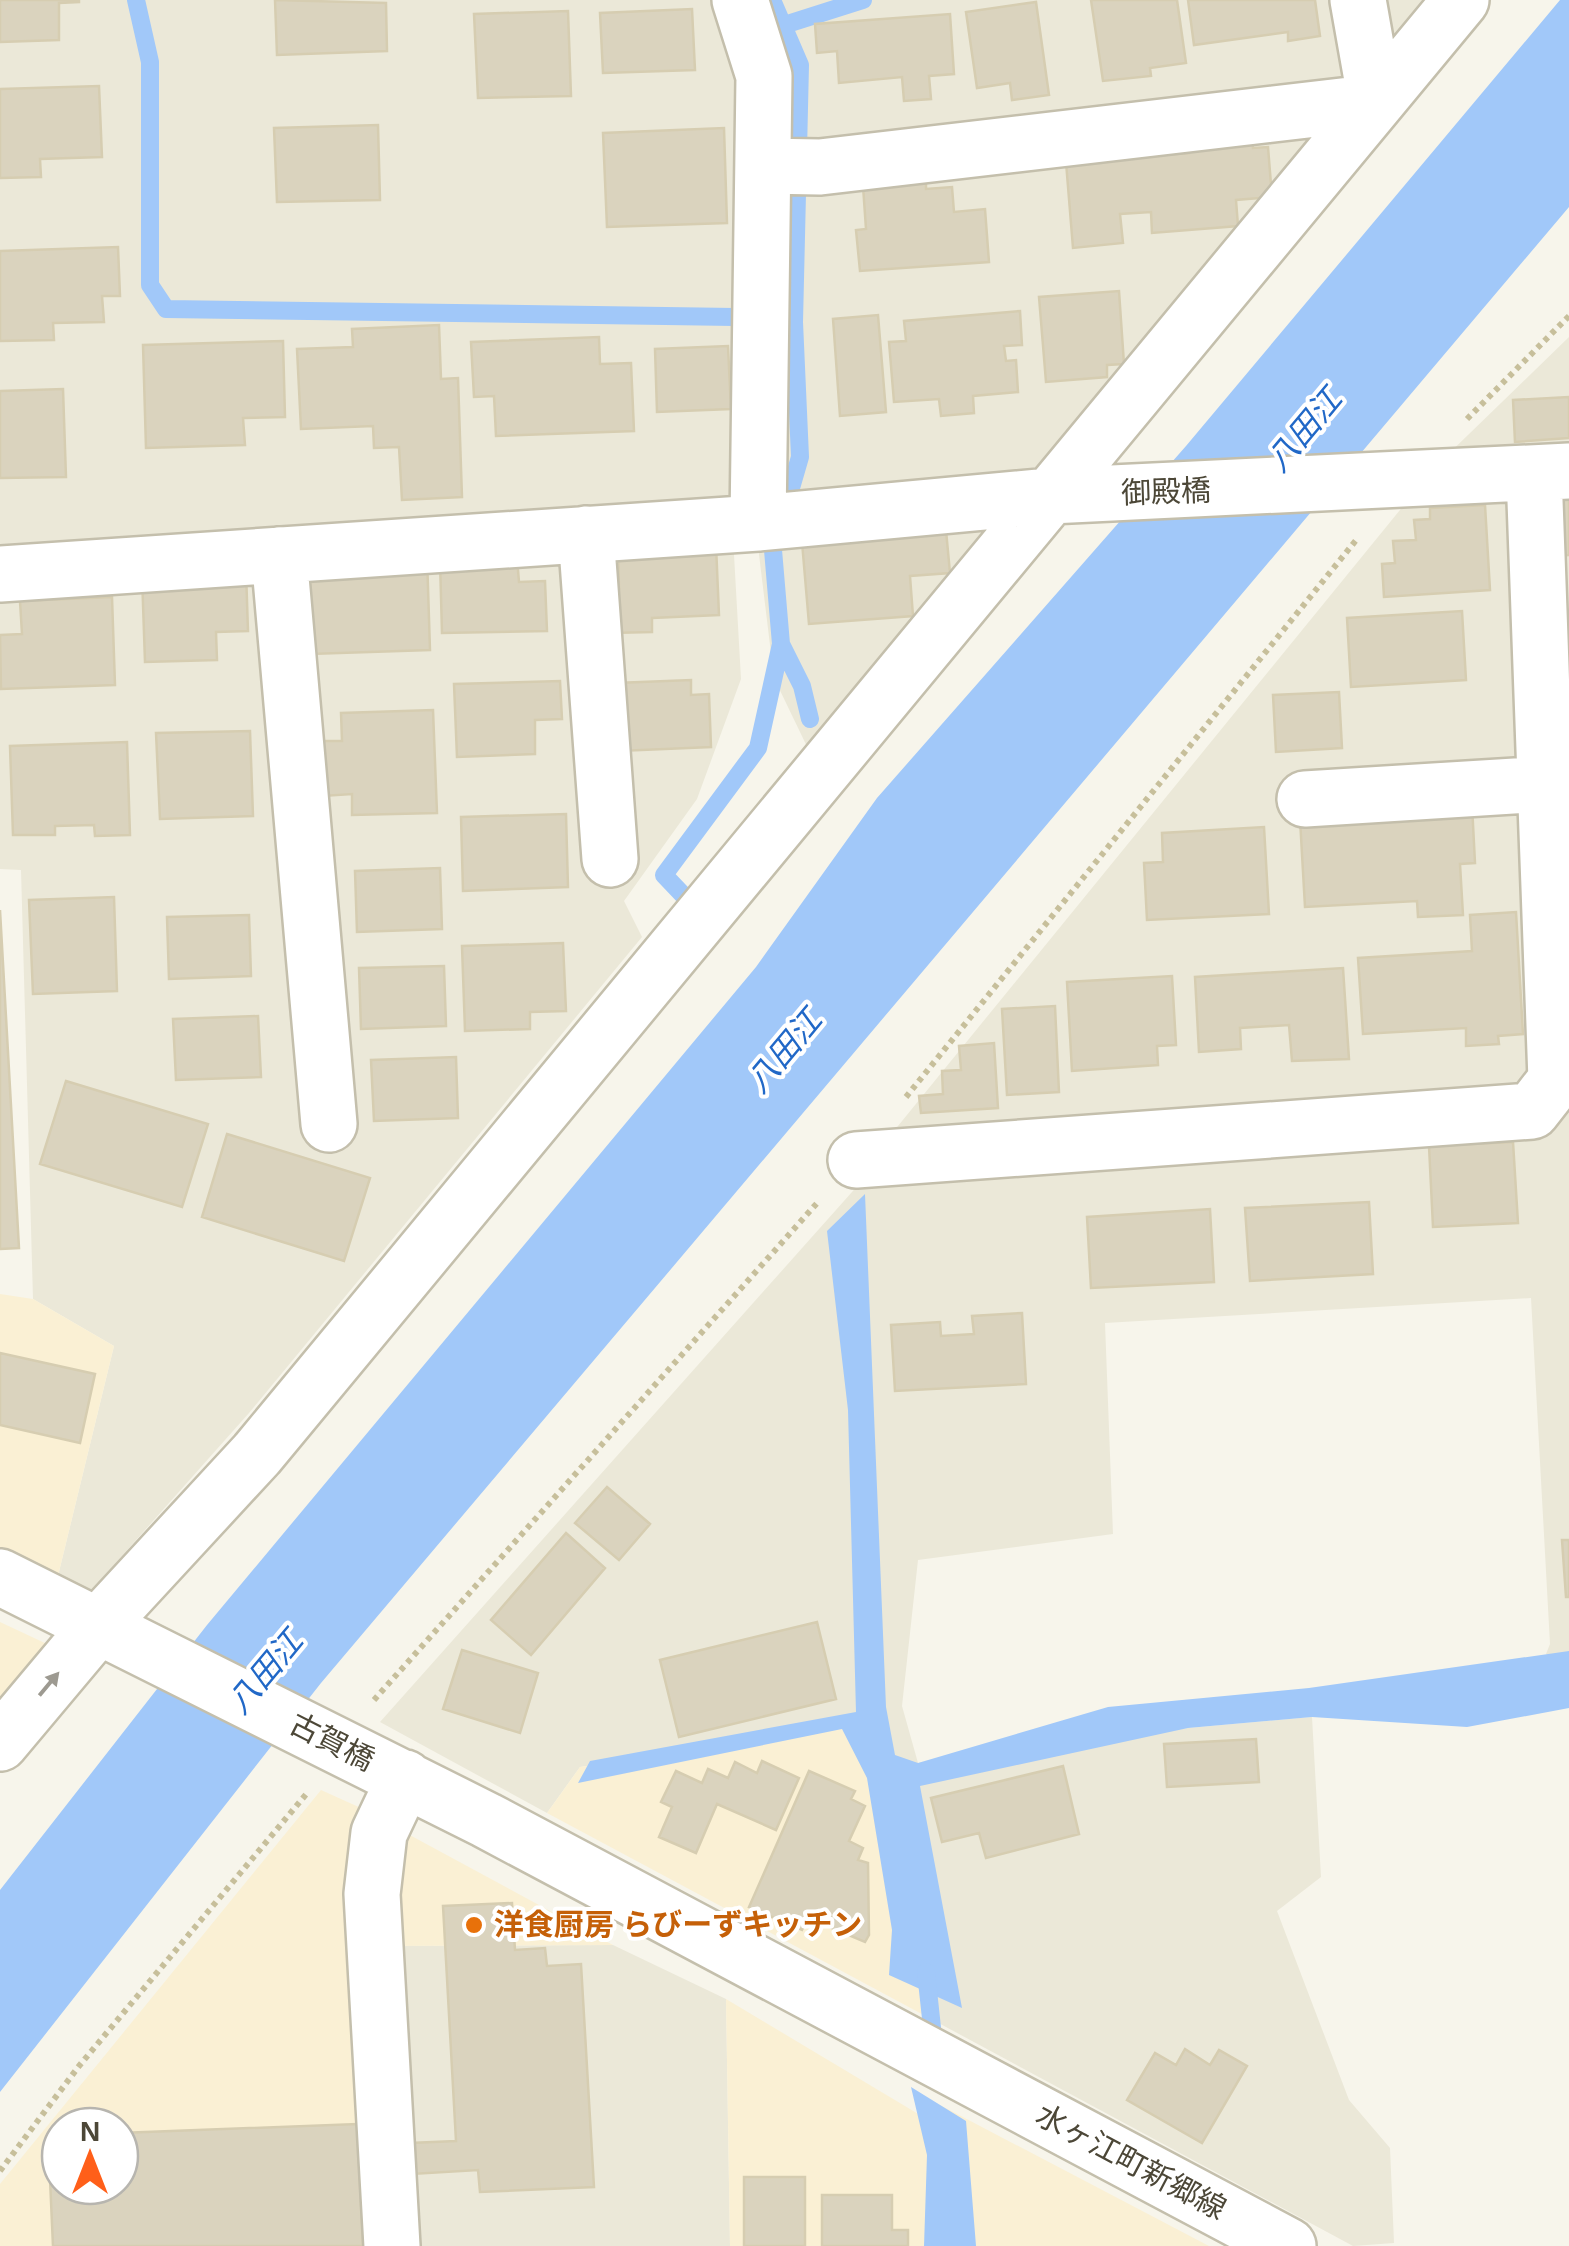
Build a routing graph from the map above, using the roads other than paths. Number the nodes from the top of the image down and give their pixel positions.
1 (740, 0) edge
2 (1358, 0) edge
3 (1461, 0) edge
4 (1376, 102) junction
5 (788, 167) junction
6 (1552, 472) edge
7 (1050, 496) junction
8 (781, 521) junction
9 (586, 534) junction
10 (279, 555) junction
11 (0, 574) edge
12 (1546, 784) junction
13 (1304, 799) dead end
14 (610, 859) dead end
15 (1556, 1099) edge
16 (329, 1124) dead end
17 (856, 1160) dead end
18 (0, 1577) edge
19 (99, 1625) junction
20 (0, 1743) edge
21 (405, 1778) junction
22 (392, 2246) edge
23 (1288, 2246) edge

1 - 5 street
2 - 4 street
3 - 4 street
4 - 5 street
4 - 7 street
5 - 8 street
6 - 7 street, 御殿橋
6 - 12 street
7 - 8 street, 御殿橋
7 - 19 street
8 - 9 street, 御殿橋
9 - 10 street, 御殿橋
9 - 14 street
10 - 11 street, 御殿橋
10 - 16 street
12 - 13 street
12 - 15 street
15 - 17 street
18 - 19 street
20 -> 19 street
19 - 21 street, 古賀橋
21 - 22 street
21 - 23 street, 水ヶ江町新郷線

